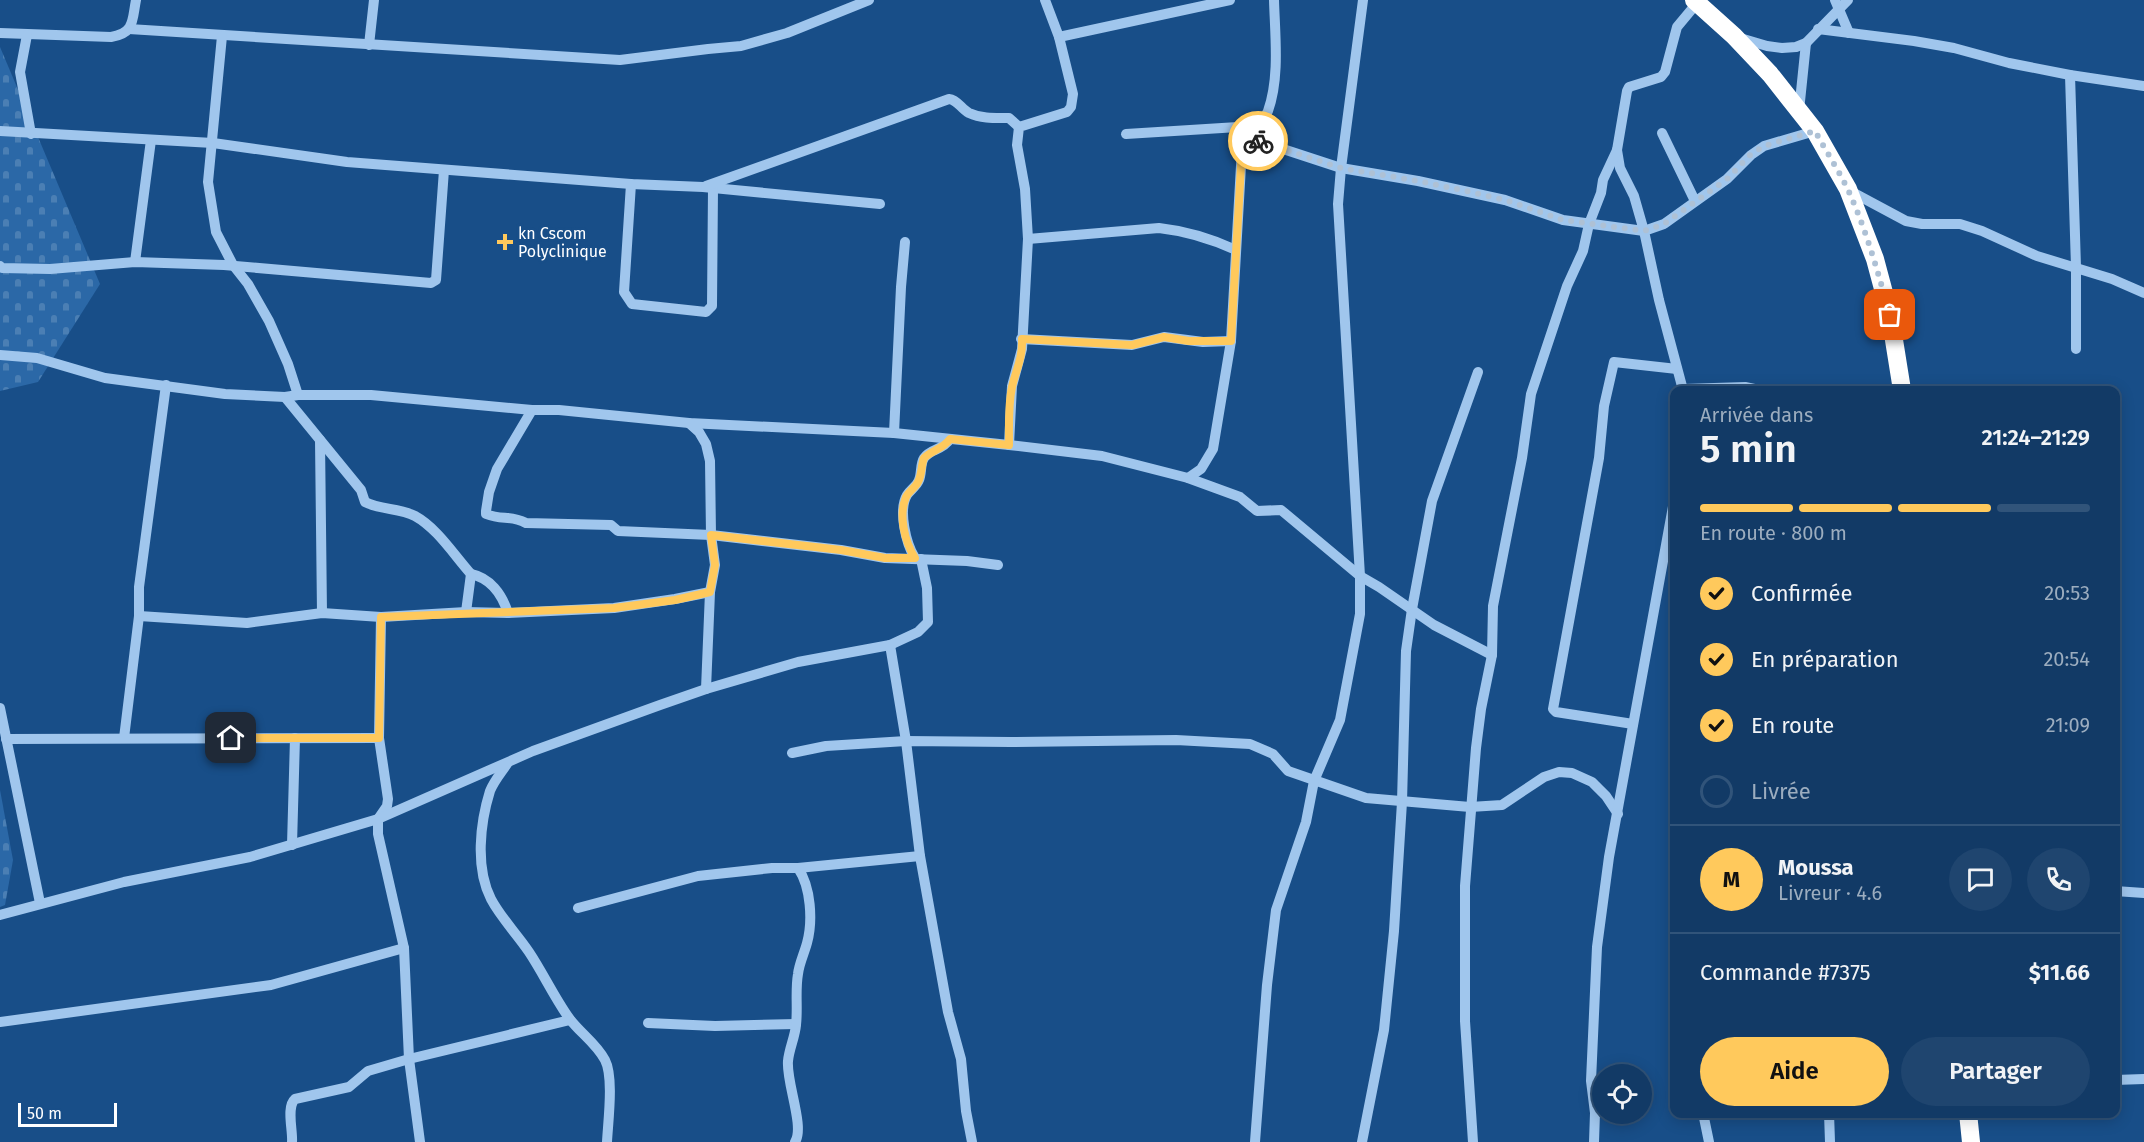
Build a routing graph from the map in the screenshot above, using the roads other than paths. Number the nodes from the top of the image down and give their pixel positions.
1 (136, 0) edge
2 (374, 0) edge
3 (869, 0) edge
4 (1045, 0) edge
5 (1230, 0) edge
6 (1274, 0) edge
7 (1363, 0) edge
8 (1848, 0) edge
9 (1695, 1) edge
10 (1838, 4) edge
11 (129, 29) junction
12 (1818, 29) junction
13 (0, 33) edge
14 (1850, 33) junction
15 (27, 35) junction
16 (222, 36) junction
17 (1734, 36) junction
18 (1059, 37) junction
19 (1806, 43) junction
20 (369, 45) junction
21 (2070, 75) junction
22 (2144, 86) edge
23 (1800, 111) junction
24 (1254, 126) junction
25 (1019, 127) junction
26 (0, 131) edge
27 (1815, 131) junction
28 (1662, 133) dead end
29 (31, 134) junction
30 (1126, 134) dead end
31 (1246, 137) junction
32 (151, 140) junction
33 (213, 143) junction
34 (1617, 150) junction
35 (1341, 168) junction
36 (444, 170) junction
37 (631, 184) junction
38 (708, 188) junction
39 (1848, 189) junction
40 (1695, 201) junction
41 (880, 204) dead end
42 (1589, 224) junction
43 (1644, 231) junction
44 (1028, 239) junction
45 (905, 242) dead end
46 (1236, 250) junction
47 (135, 262) junction
48 (233, 265) junction
49 (0, 266) edge
50 (2076, 267) junction
51 (2144, 293) edge
52 (1022, 339) junction
53 (1231, 341) junction
54 (2076, 349) dead end
55 (0, 355) edge
56 (1677, 369) junction
57 (1478, 372) dead end
58 (166, 385) junction
59 (1682, 386) edge
60 (1901, 386) edge
61 (298, 395) junction
62 (285, 397) junction
63 (532, 410) junction
64 (689, 423) junction
65 (894, 433) junction
66 (950, 439) junction
67 (320, 440) junction
68 (1009, 445) junction
69 (1188, 478) junction
70 (1670, 523) edge
71 (711, 535) junction
72 (918, 559) junction
73 (998, 565) dead end
74 (471, 574) junction
75 (1360, 576) junction
76 (710, 592) junction
77 (1412, 609) junction
78 (466, 612) junction
79 (322, 613) junction
80 (507, 613) junction
81 (139, 616) junction
82 (381, 617) junction
83 (890, 645) junction
84 (1492, 655) junction
85 (706, 689) junction
86 (0, 708) edge
87 (1633, 724) junction
88 (124, 738) junction
89 (295, 738) junction
90 (379, 738) junction
91 (6, 739) junction
92 (906, 741) junction
93 (792, 753) dead end
94 (509, 762) junction
95 (1314, 781) junction
96 (1402, 802) junction
97 (1470, 807) junction
98 (1618, 814) junction
99 (378, 819) junction
100 (292, 845) junction
101 (920, 856) junction
102 (798, 868) junction
103 (2120, 891) edge
104 (2144, 893) edge
105 (40, 903) junction
106 (578, 908) dead end
107 (0, 915) edge
108 (404, 948) junction
109 (570, 1020) junction
110 (0, 1022) edge
111 (648, 1023) dead end
112 (796, 1024) junction
113 (409, 1059) junction
114 (2144, 1079) edge
115 (2120, 1080) edge
116 (1704, 1118) edge
117 (1829, 1118) edge
118 (1969, 1118) edge
119 (292, 1142) edge
120 (420, 1142) edge
121 (607, 1142) edge
122 (795, 1142) edge
123 (972, 1142) edge
124 (1255, 1142) edge
125 (1362, 1142) edge
126 (1473, 1142) edge
127 (1593, 1142) edge
128 (1709, 1142) edge
129 (1830, 1142) edge
130 (1971, 1142) edge

1 - 11 street
2 - 20 street
3 - 20 street
4 - 18 street
5 - 18 street
6 - 24 street
7 - 35 street
8 - 10 street
9 - 17 highway
9 - 34 street
10 - 12 street
10 - 14 street
11 - 15 street
11 - 16 street
12 - 14 street
12 - 19 street
13 - 15 street
14 - 21 street
15 - 29 street
16 - 20 street
16 - 33 street
17 - 19 street
17 - 23 highway
18 - 25 street
19 - 23 street
21 - 22 street
21 - 50 street
23 - 27 highway
24 - 30 street
24 - 31 street
25 - 38 street
25 - 44 street
26 - 29 street
27 - 39 highway
27 - 40 street
28 - 40 street
29 - 32 street
31 - 35 street
31 - 46 street
32 - 33 street
32 - 47 street
33 - 36 street
33 - 48 street
34 - 42 street
34 - 43 street
35 - 42 street
35 - 75 street
36 - 37 street
36 - 48 street
37 - 38 street
37 - 38 street
38 - 41 street
39 - 50 street
39 - 60 highway
40 - 43 street
42 - 43 street
42 - 84 street
43 - 56 street
44 - 46 street
44 - 52 street
45 - 65 street
46 - 53 street
47 - 48 street
47 - 49 street
48 - 61 street
50 - 51 street
50 - 54 street
52 - 53 street
52 - 68 street
53 - 69 street
55 - 58 street
56 - 59 street
56 - 87 street
57 - 77 street
58 - 62 street
58 - 81 street
61 - 62 street
61 - 63 street
62 - 67 street
63 - 64 street
63 - 71 street
64 - 65 street
64 - 71 street
65 - 66 street
66 - 68 street
66 - 72 street
67 - 74 street
67 - 79 street
68 - 69 street
69 - 75 street
70 - 87 street
71 - 72 street
71 - 76 street
72 - 73 street
72 - 83 street
74 - 78 street
74 - 80 street
75 - 77 street
75 - 95 street
76 - 80 street
76 - 85 street
77 - 84 street
77 - 96 street
78 - 80 street
78 - 82 street
79 - 81 street
79 - 82 street
81 - 88 street
82 - 90 street
83 - 85 street
83 - 92 street
84 - 97 street
85 - 94 street
86 - 91 street
87 - 98 street
88 - 89 street
88 - 91 street
89 - 90 street
89 - 100 street
90 - 99 street
91 - 105 street
92 - 93 street
92 - 95 street
92 - 101 street
94 - 99 street
94 - 109 street
95 - 96 street
95 - 124 street
96 - 97 street
96 - 125 street
97 - 98 street
97 - 126 street
98 - 127 street
99 - 100 street
99 - 108 street
100 - 105 street
101 - 102 street
101 - 123 street
102 - 106 street
102 - 112 street
103 - 104 street
105 - 107 street
108 - 110 street
108 - 113 street
109 - 113 street
109 - 121 street
111 - 112 street
112 - 122 street
113 - 119 street
113 - 120 street
114 - 115 street
116 - 128 street
117 - 129 street
118 - 130 highway

